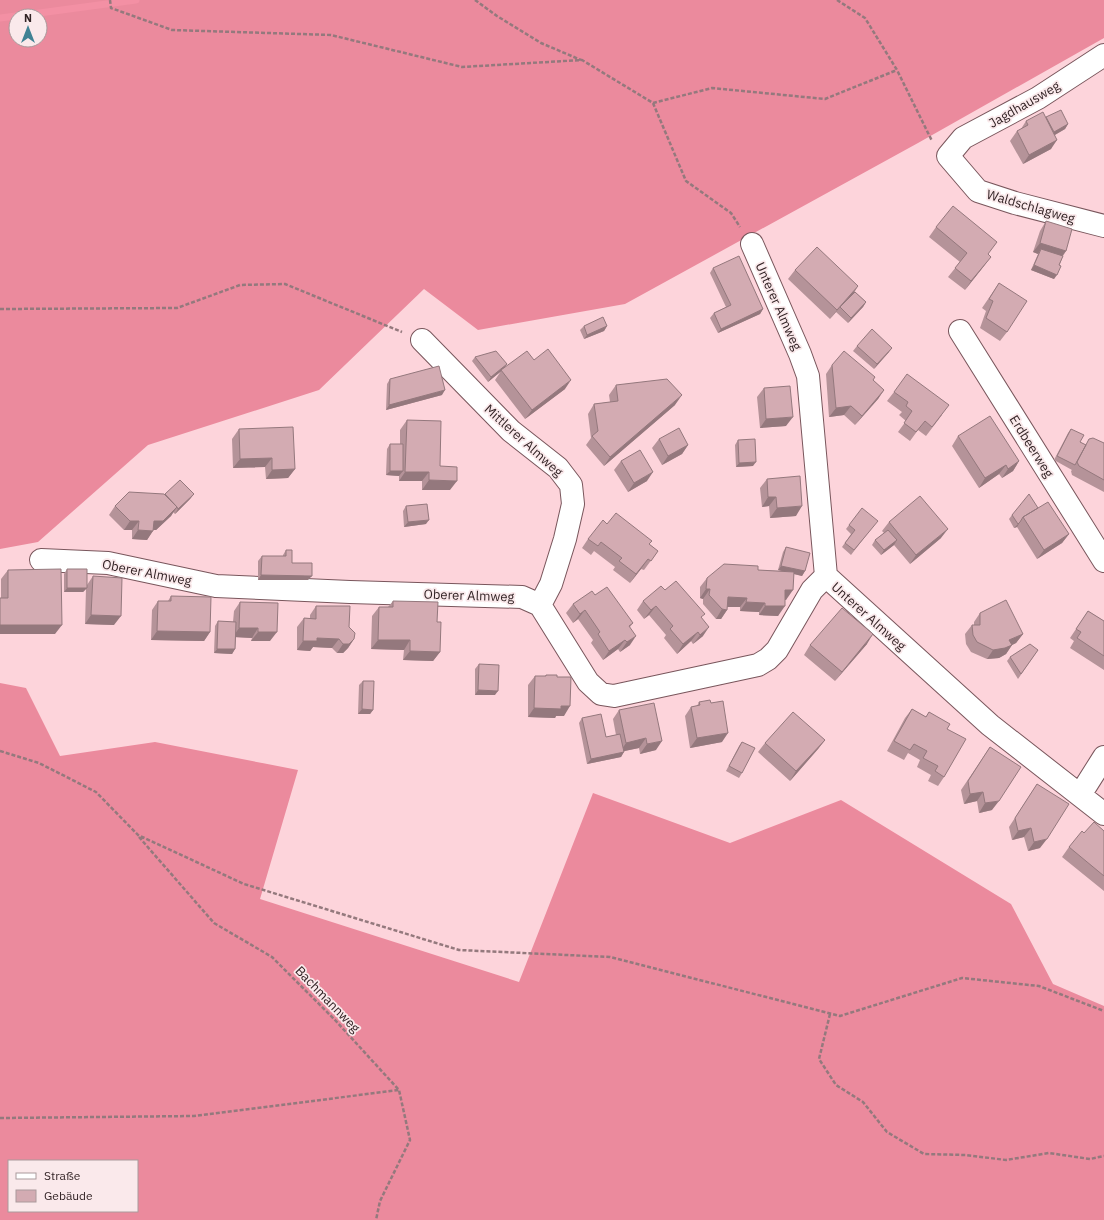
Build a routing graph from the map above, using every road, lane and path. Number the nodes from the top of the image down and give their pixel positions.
1 (110, 0) edge
2 (475, 0) edge
3 (837, 0) edge
4 (1104, 55) edge
5 (582, 60) junction
6 (897, 70) junction
7 (653, 103) junction
8 (948, 156) junction
9 (1104, 226) edge
10 (752, 244) joint
11 (0, 310) edge
12 (960, 332) dead end
13 (422, 340) joint
14 (41, 560) dead end
15 (1104, 561) edge
16 (826, 576) junction
17 (540, 605) junction
18 (0, 751) edge
19 (1104, 757) edge
20 (1080, 795) junction
21 (1104, 814) edge
22 (138, 835) junction
23 (1104, 1011) edge
24 (830, 1014) junction
25 (399, 1090) junction
26 (0, 1118) edge
27 (1104, 1156) edge
28 (376, 1220) edge

1 - 5 path
2 - 5 path
3 - 6 path
4 - 8 street, Jagdhausweg
5 - 7 path
6 - 7 path
6 - 8 path
7 - 10 path
8 - 9 street, Waldschlagweg
10 - 16 street, Unterer Almweg
11 - 13 path
12 - 15 street, Erdbeerweg
13 - 17 street, Mittlerer Almweg
14 - 17 street, Oberer Almweg
16 - 17 street
16 - 20 street, Unterer Almweg
18 - 22 path, Bachmannweg
19 - 20 street
20 - 21 street, Unterer Almweg
22 - 24 path
22 - 25 path, Bachmannweg
23 - 24 path
24 - 27 path
25 - 26 path
25 - 28 path, Bachmannweg

